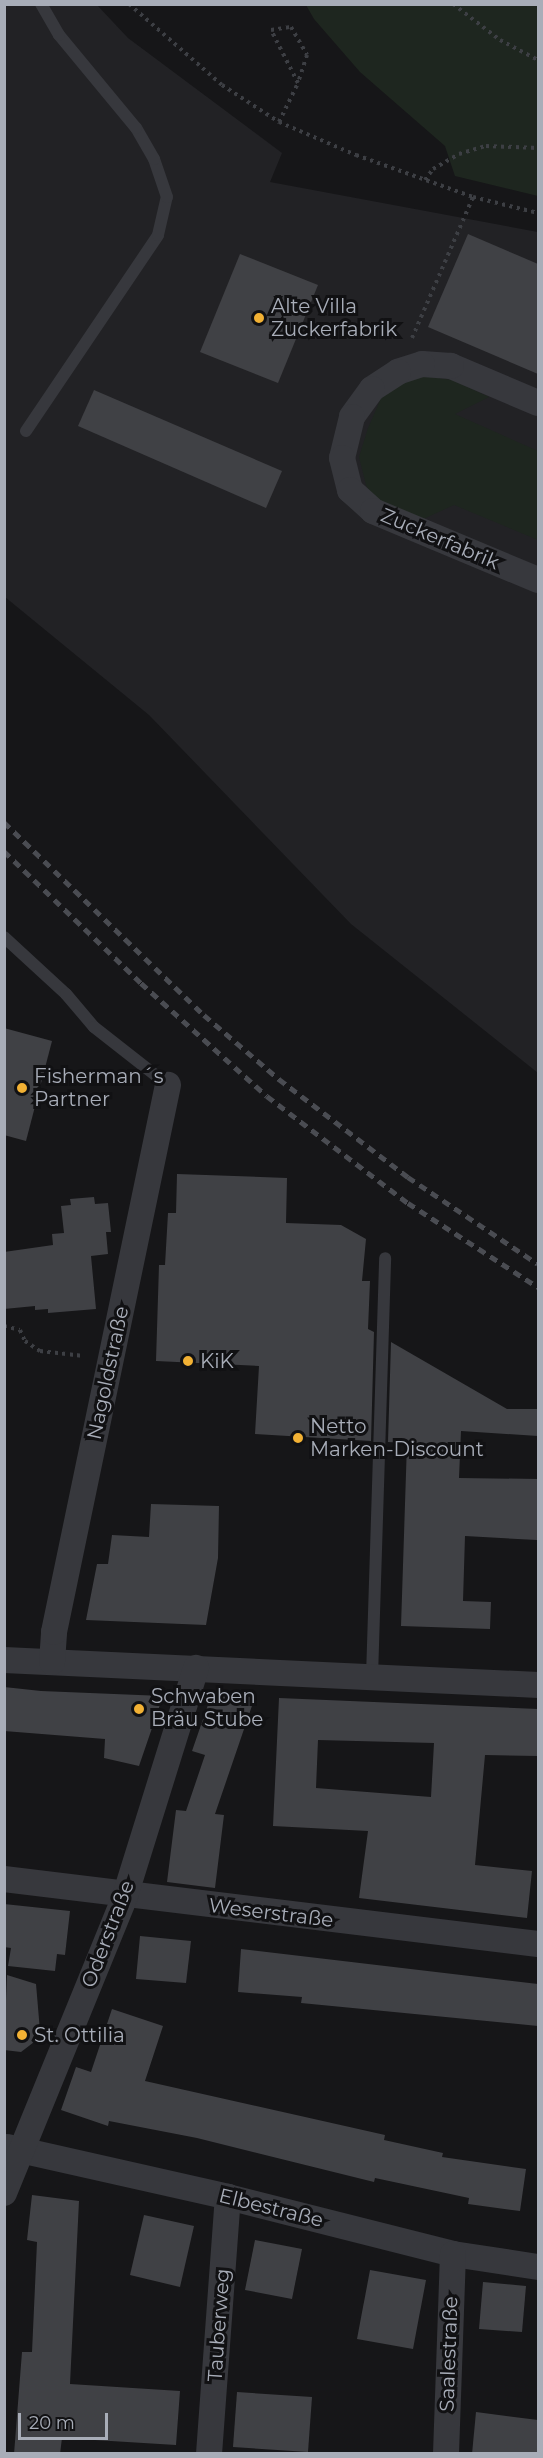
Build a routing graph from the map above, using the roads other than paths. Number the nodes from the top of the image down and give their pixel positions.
1 (41, 4) edge
2 (538, 403) edge
3 (26, 431) dead end
4 (538, 580) edge
5 (4, 937) edge
6 (168, 1085) joint
7 (385, 1258) dead end
8 (4, 1660) edge
9 (52, 1662) junction
10 (196, 1668) junction
11 (372, 1677) junction
12 (538, 1685) edge
13 (4, 1878) edge
14 (125, 1896) junction
15 (538, 1944) edge
16 (13, 2149) edge
17 (4, 2193) edge
18 (228, 2197) junction
19 (453, 2254) junction
20 (538, 2268) edge
21 (210, 2454) edge
22 (446, 2454) edge

1 - 3 lane
2 - 4 street, Zuckerfabrik
5 - 6 lane
6 - 9 street, Nagoldstraße
7 - 11 lane
8 - 9 street
9 - 10 street
10 - 11 street
10 - 14 street, Oderstraße
11 - 12 street
13 - 14 street, Weserstraße
14 - 15 street, Weserstraße
14 - 16 street, Oderstraße
16 - 17 street, Oderstraße
16 - 18 street, Elbestraße
18 - 19 street, Elbestraße
18 - 21 street, Tauberweg
19 - 20 street, Elbestraße
19 - 22 street, Saalestraße

